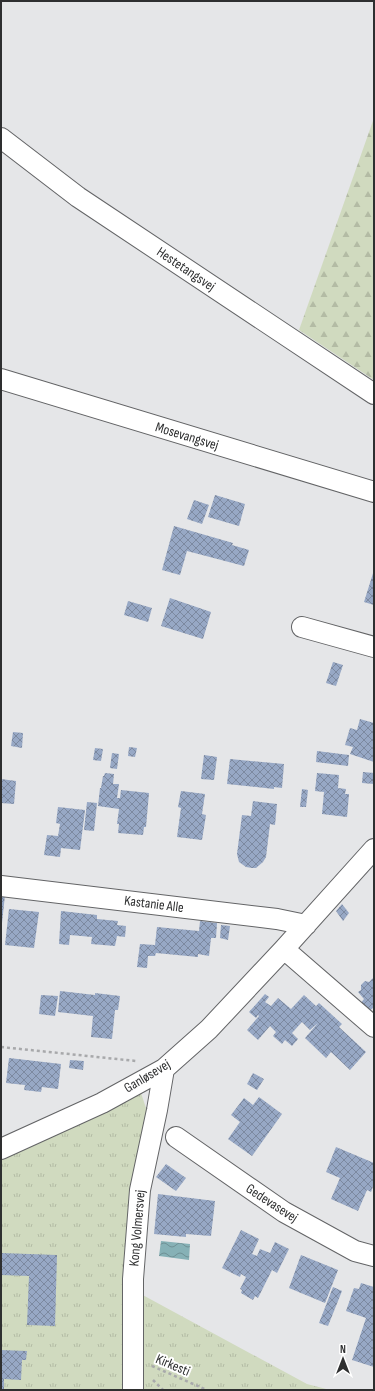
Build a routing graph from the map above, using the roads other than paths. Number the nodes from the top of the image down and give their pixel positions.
1 (1, 138) edge
2 (1, 379) edge
3 (374, 394) edge
4 (374, 492) edge
5 (302, 627) dead end
6 (374, 647) edge
7 (374, 849) edge
8 (1, 886) edge
9 (306, 925) junction
10 (284, 949) junction
11 (374, 1028) edge
12 (156, 1073) junction
13 (176, 1137) dead end
14 (1, 1149) edge
15 (374, 1256) edge
16 (133, 1390) edge

1 - 3 street, Hestetangsvej
2 - 4 street, Mosevangsvej
5 - 6 street
7 - 9 street, Ganløsevej
8 - 9 street, Kastanie Alle
9 - 10 street, Ganløsevej
10 - 11 street
10 - 12 street, Ganløsevej
12 - 14 street, Ganløsevej
12 - 16 street, Kong Volmersvej
13 - 15 street, Gedevasevej

